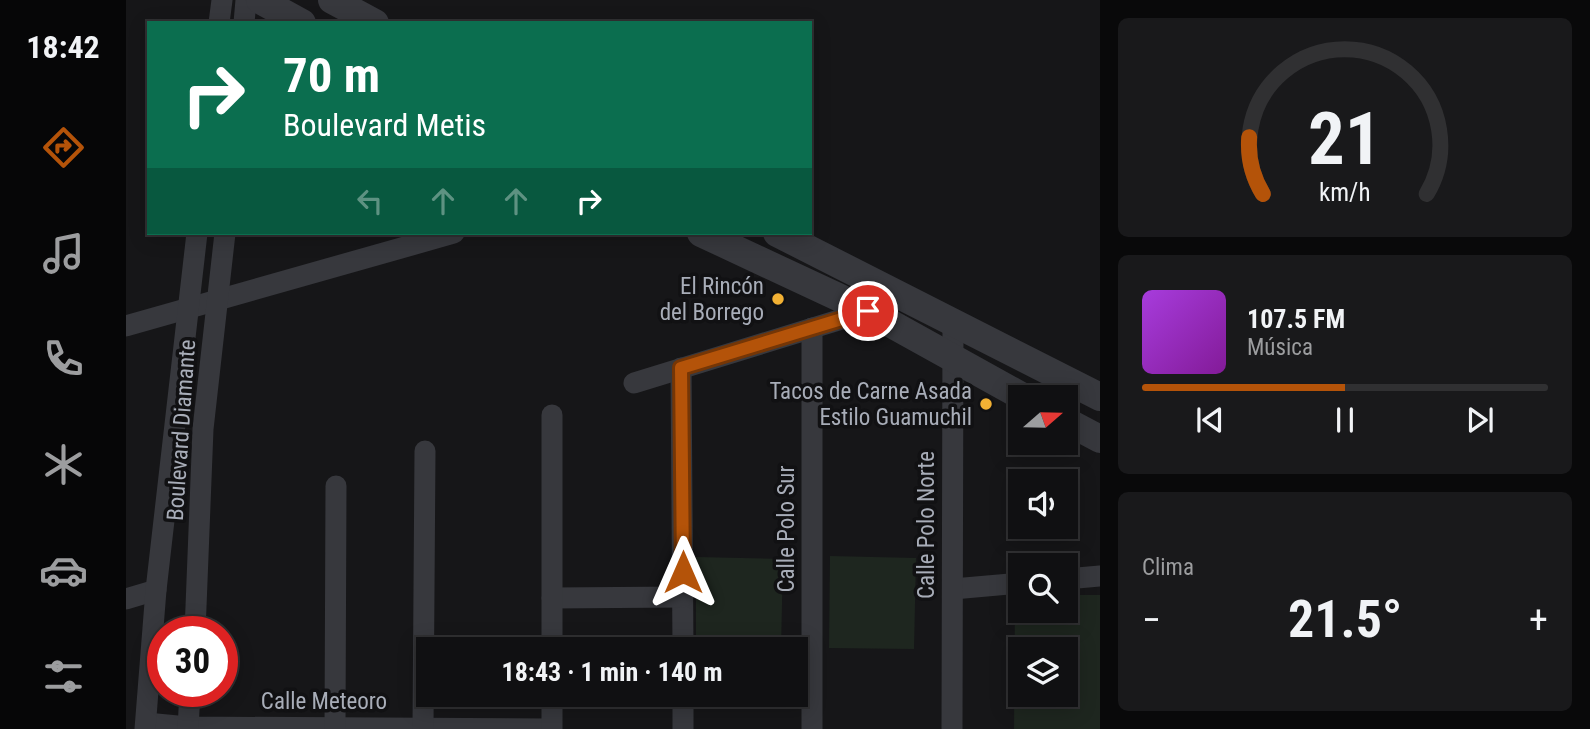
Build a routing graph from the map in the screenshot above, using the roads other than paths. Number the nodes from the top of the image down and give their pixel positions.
1 (222, 0) edge
2 (246, 0) edge
3 (260, 0) edge
4 (332, 0) edge
5 (219, 21) edge
6 (244, 21) edge
7 (298, 21) edge
8 (371, 21) edge
9 (197, 235) edge
10 (225, 235) edge
11 (447, 235) edge
12 (705, 235) edge
13 (781, 235) edge
14 (219, 301) junction
15 (189, 307) junction
16 (868, 311) junction
17 (953, 321) junction
18 (126, 326) edge
19 (812, 328) junction
20 (953, 359) junction
21 (681, 368) junction
22 (635, 383) dead end
23 (1008, 389) edge
24 (1100, 397) edge
25 (552, 415) dead end
26 (1078, 427) edge
27 (1100, 439) edge
28 (425, 450) dead end
29 (336, 486) dead end
30 (1100, 576) edge
31 (1078, 578) edge
32 (1008, 584) edge
33 (953, 589) junction
34 (156, 590) junction
35 (683, 597) junction
36 (552, 598) junction
37 (126, 599) edge
38 (196, 616) edge
39 (552, 637) edge
40 (683, 637) edge
41 (189, 707) edge
42 (552, 707) edge
43 (683, 707) edge
44 (146, 726) edge
45 (424, 727) junction
46 (188, 728) edge
47 (335, 728) edge
48 (545, 729) edge
49 (552, 729) edge
50 (682, 729) edge
51 (812, 729) edge
52 (952, 729) edge

1 - 5 street
2 - 6 street
3 - 7 street
4 - 8 street
9 - 15 street, Boulevard Diamante
10 - 14 street, Boulevard Diamante
11 - 14 street
12 - 16 street
13 - 17 street
14 - 15 street
14 - 38 street, Boulevard Diamante
15 - 18 street
15 - 34 street, Boulevard Diamante
16 - 19 street
16 - 20 street
17 - 20 street, Calle Polo Norte
17 - 24 street
19 - 21 street
19 - 51 street, Calle Polo Sur
20 - 23 street
20 - 33 street, Calle Polo Norte
21 - 22 street
21 - 35 street
25 - 36 street
26 - 27 street
28 - 45 street
29 - 47 street
30 - 31 street
32 - 33 street
33 - 52 street, Calle Polo Norte
34 - 37 street
34 - 44 street, Boulevard Diamante
35 - 36 street
35 - 40 street
36 - 39 street
41 - 46 street
42 - 49 street
43 - 50 street
44 - 46 street, Calle Meteoro
45 - 47 street, Calle Meteoro
45 - 48 street, Calle Meteoro
46 - 47 street, Calle Meteoro

